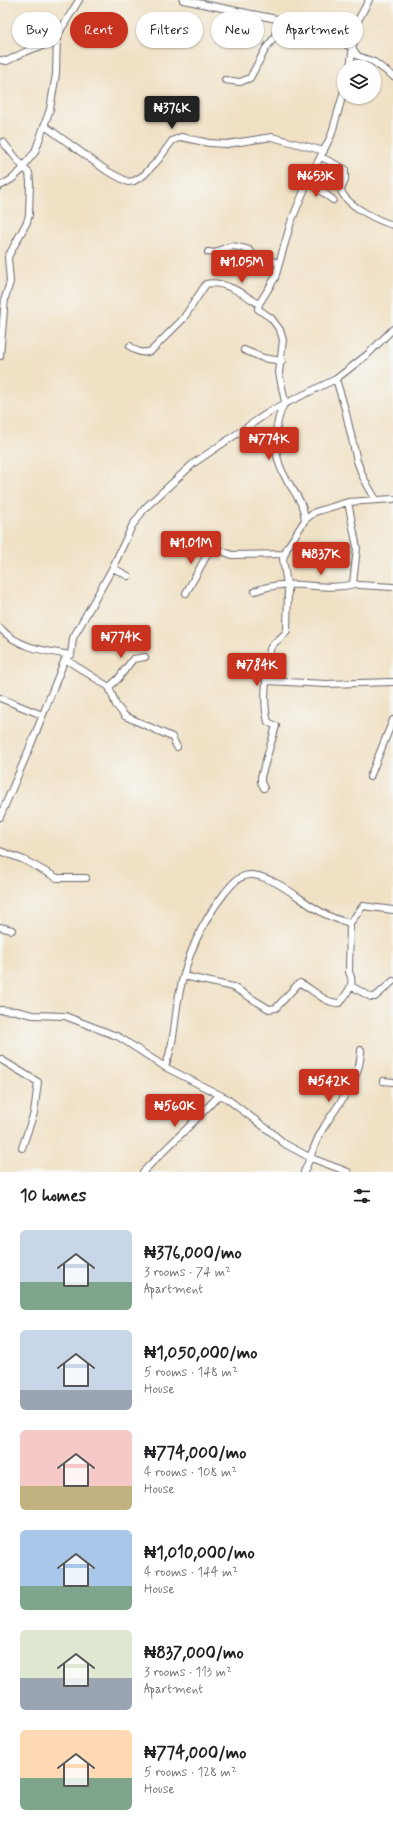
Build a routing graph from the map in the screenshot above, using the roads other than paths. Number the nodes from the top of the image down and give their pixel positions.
1 (79, 0) edge
2 (183, 0) edge
3 (369, 0) edge
4 (362, 12) edge
5 (272, 18) edge
6 (62, 30) edge
7 (272, 40) edge
8 (36, 48) edge
9 (56, 48) edge
10 (352, 48) joint
11 (0, 60) edge
12 (351, 60) edge
13 (393, 76) edge
14 (225, 80) dead end
15 (340, 104) edge
16 (45, 126) junction
17 (3, 142) dead end
18 (324, 151) junction
19 (321, 157) junction
20 (24, 168) junction
21 (308, 181) junction
22 (0, 186) edge
23 (333, 200) dead end
24 (393, 225) edge
25 (208, 252) dead end
26 (279, 263) junction
27 (259, 307) junction
28 (251, 309) dead end
29 (393, 329) edge
30 (130, 346) dead end
31 (244, 350) dead end
32 (0, 356) edge
33 (282, 361) junction
34 (336, 379) junction
35 (285, 402) junction
36 (393, 499) edge
37 (376, 500) junction
38 (348, 502) junction
39 (305, 520) junction
40 (184, 536) dead end
41 (212, 546) junction
42 (284, 554) junction
43 (113, 568) junction
44 (128, 576) dead end
45 (288, 584) junction
46 (355, 584) junction
47 (393, 587) edge
48 (255, 591) dead end
49 (186, 593) dead end
50 (0, 628) edge
51 (71, 655) junction
52 (145, 657) dead end
53 (65, 659) junction
54 (267, 681) junction
55 (393, 682) edge
56 (109, 687) junction
57 (0, 698) edge
58 (42, 715) junction
59 (393, 720) edge
60 (177, 748) dead end
61 (370, 777) dead end
62 (264, 788) dead end
63 (0, 799) edge
64 (7, 802) junction
65 (0, 817) edge
66 (0, 851) edge
67 (86, 878) dead end
68 (393, 910) edge
69 (350, 923) junction
70 (0, 927) edge
71 (12, 930) dead end
72 (184, 976) junction
73 (393, 981) edge
74 (352, 986) junction
75 (0, 1010) edge
76 (361, 1050) dead end
77 (0, 1059) edge
78 (165, 1066) junction
79 (383, 1081) dead end
80 (393, 1082) edge
81 (219, 1095) junction
82 (22, 1148) dead end
83 (311, 1158) junction
84 (143, 1172) edge
85 (304, 1172) edge
86 (348, 1172) edge

1 - 6 street
2 - 5 street
3 - 4 street
7 - 14 street
8 - 11 street
9 - 16 street
10 - 12 street
10 - 13 street
15 - 18 street
16 - 18 street
16 - 20 street
17 - 20 street
18 - 19 street
19 - 21 street
19 - 24 street
20 - 22 street
20 - 32 street
21 - 23 street
21 - 26 street
25 - 26 street
26 - 27 street
27 - 28 street
27 - 30 street
27 - 33 street
29 - 34 street
31 - 33 street
33 - 35 street
34 - 35 street
34 - 37 street
35 - 39 street
35 - 43 street
36 - 37 street
37 - 38 street
38 - 39 street
38 - 46 street
39 - 42 street
40 - 41 street
41 - 42 street
41 - 49 street
42 - 45 street
43 - 44 street
43 - 51 street
45 - 46 street
45 - 48 street
45 - 54 street
46 - 47 street
50 - 51 street
51 - 53 street
52 - 56 street
53 - 56 street
53 - 58 street
54 - 55 street
54 - 62 street
56 - 60 street
57 - 58 street
58 - 64 street
59 - 61 street
63 - 64 street
64 - 65 street
66 - 67 street
68 - 69 street
69 - 72 street
69 - 74 street
70 - 71 street
72 - 74 street
72 - 78 street
73 - 74 street
75 - 78 street
76 - 83 street
77 - 82 street
78 - 81 street
79 - 80 street
81 - 83 street
81 - 84 street
83 - 85 street
83 - 86 street

